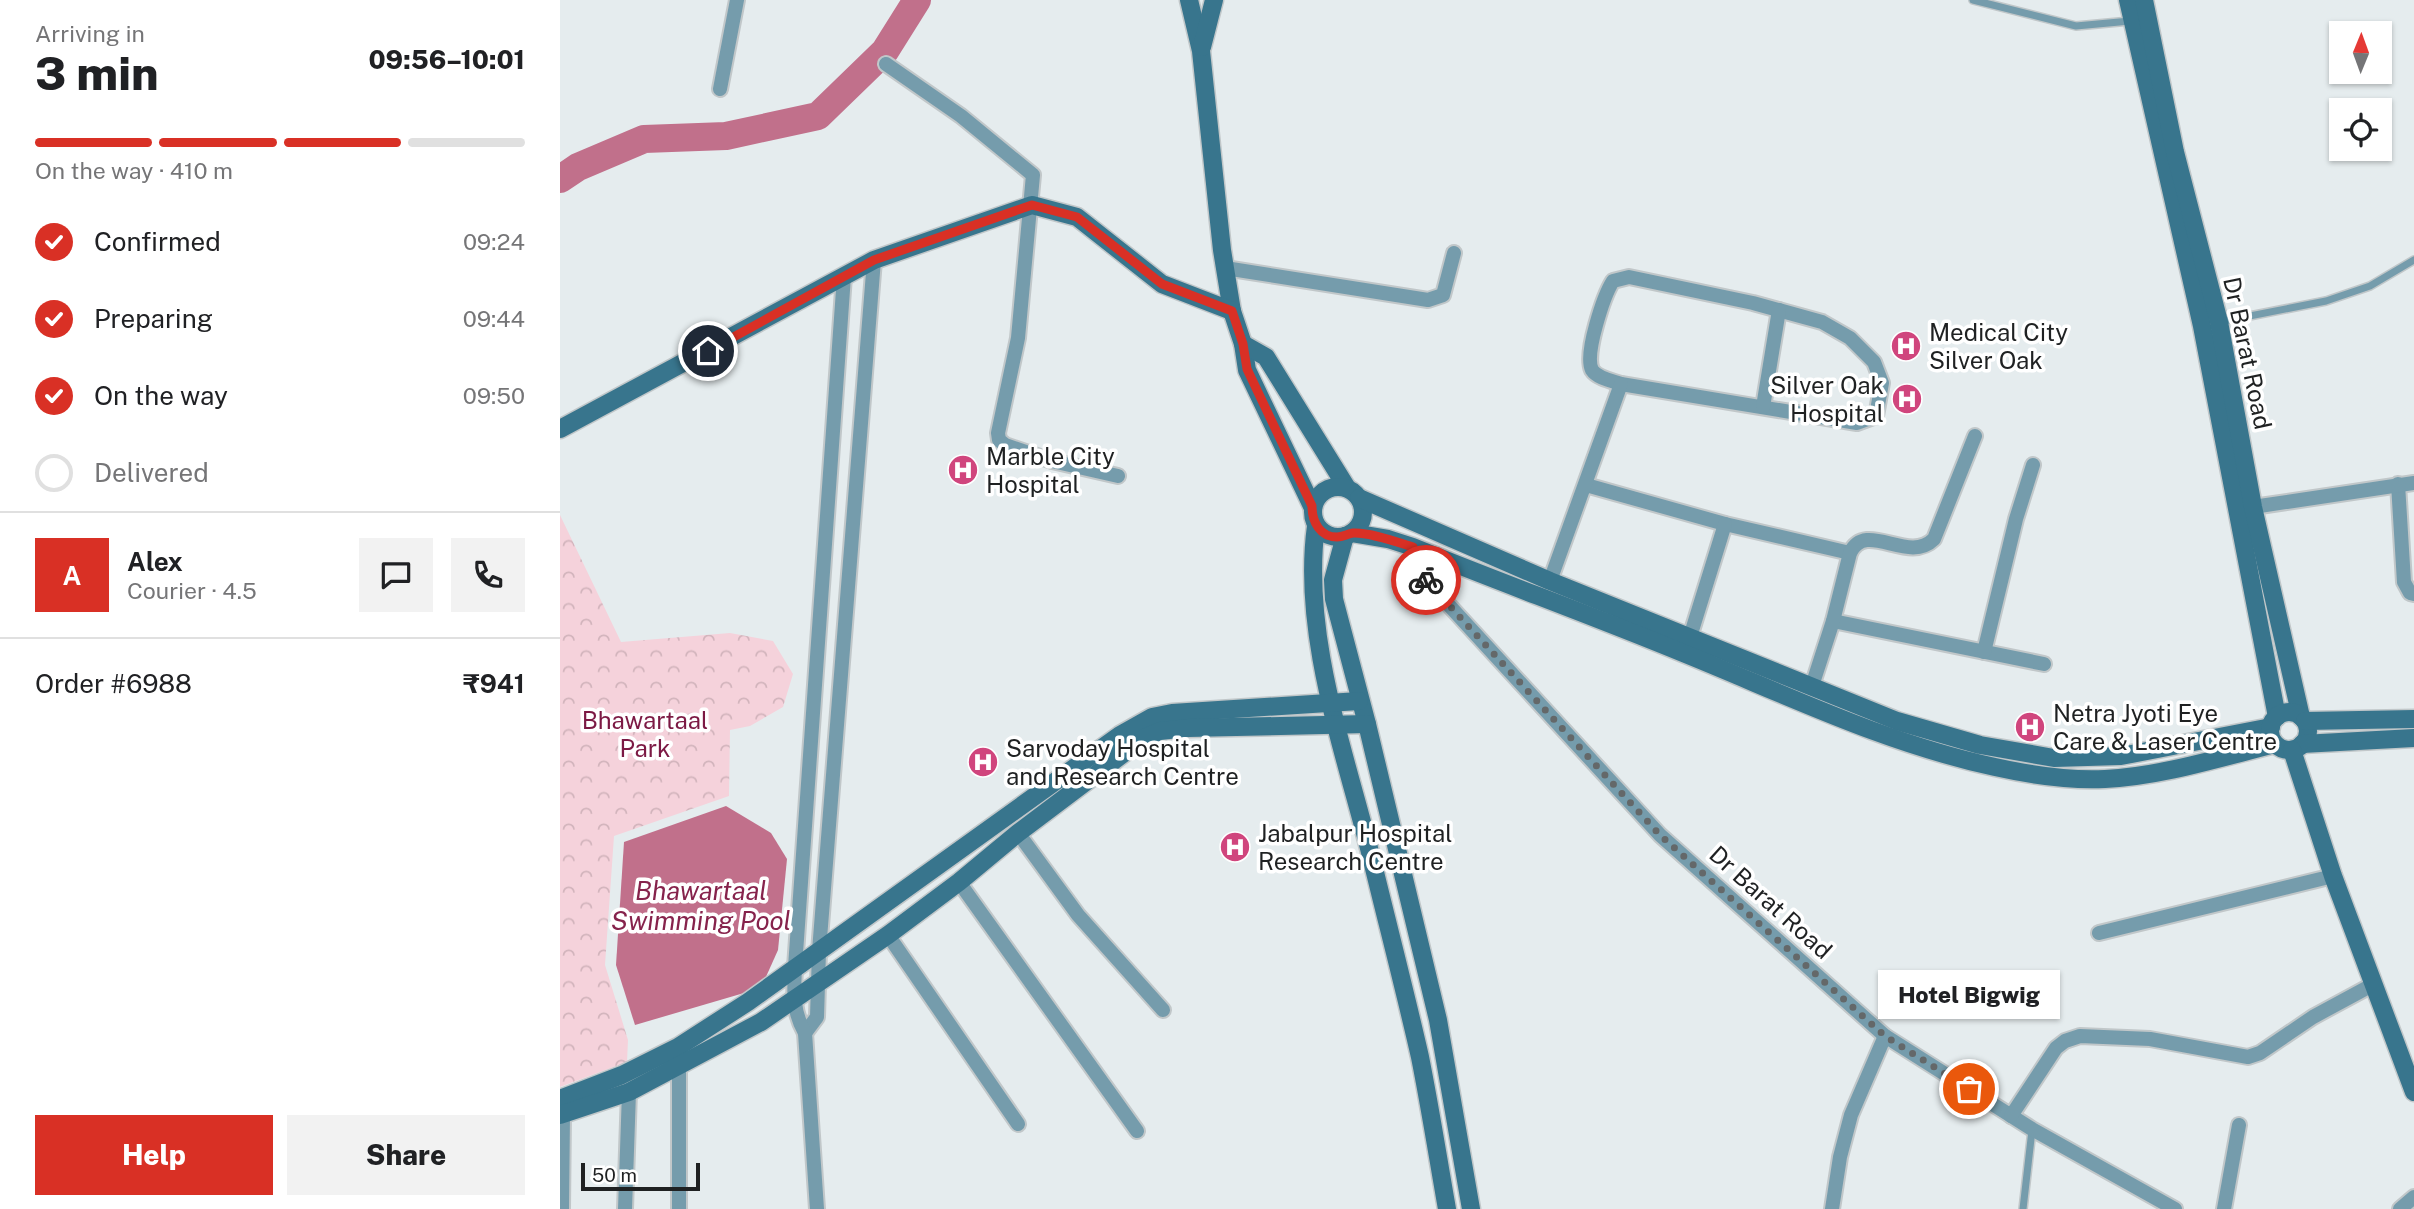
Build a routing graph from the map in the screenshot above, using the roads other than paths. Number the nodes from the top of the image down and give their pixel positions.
1 (737, 0) edge
2 (1189, 0) edge
3 (1214, 0) edge
4 (1973, 0) edge
5 (2128, 0) edge
6 (2144, 0) edge
7 (2132, 21) junction
8 (1201, 51) junction
9 (886, 64) dead end
10 (720, 89) dead end
11 (1032, 205) junction
12 (1454, 253) dead end
13 (874, 260) junction
14 (2414, 260) edge
15 (1225, 268) junction
16 (844, 276) junction
17 (1779, 310) junction
18 (1232, 311) junction
19 (2219, 322) junction
20 (1243, 344) junction
21 (1621, 384) junction
22 (1763, 407) junction
23 (560, 429) edge
24 (1975, 436) dead end
25 (2033, 465) dead end
26 (1118, 476) dead end
27 (2414, 483) edge
28 (2398, 484) junction
29 (1586, 485) junction
30 (1353, 493) junction
31 (1312, 506) junction
32 (2253, 507) junction
33 (1725, 524) junction
34 (1317, 526) junction
35 (1348, 535) junction
36 (1413, 547) junction
37 (1850, 553) junction
38 (1550, 581) junction
39 (2414, 594) edge
40 (1833, 621) junction
41 (1690, 637) junction
42 (1984, 652) junction
43 (2044, 664) dead end
44 (1812, 687) junction
45 (1359, 701) junction
46 (1329, 702) junction
47 (2303, 719) junction
48 (2414, 719) edge
49 (1367, 724) junction
50 (1336, 725) junction
51 (2284, 736) junction
52 (2414, 738) edge
53 (1018, 832) junction
54 (2333, 876) junction
55 (959, 882) junction
56 (2099, 933) dead end
57 (888, 935) junction
58 (819, 951) junction
59 (795, 967) junction
60 (817, 983) junction
61 (2374, 984) junction
62 (794, 998) junction
63 (1163, 1010) dead end
64 (805, 1033) junction
65 (1885, 1036) junction
66 (678, 1047) junction
67 (680, 1067) junction
68 (629, 1092) junction
69 (2414, 1093) edge
70 (561, 1109) edge
71 (2011, 1116) junction
72 (1018, 1124) dead end
73 (2239, 1125) dead end
74 (2032, 1129) junction
75 (1138, 1131) dead end
76 (2414, 1197) edge
77 (562, 1209) edge
78 (625, 1209) edge
79 (679, 1209) edge
80 (817, 1209) edge
81 (1447, 1209) edge
82 (1471, 1209) edge
83 (1832, 1209) edge
84 (2023, 1209) edge
85 (2175, 1209) edge
86 (2224, 1209) edge
87 (2400, 1209) edge

1 - 10 street
2 - 8 street
3 - 8 street
4 - 7 lane
5 - 7 street, Dr Barat Road
6 - 19 street, Dr Barat Road
7 - 51 street, Dr Barat Road
8 - 15 street
9 - 11 street
11 - 13 street
11 - 18 street
11 - 26 street
12 - 15 street
13 - 16 street
13 - 58 street
14 - 19 lane
15 - 18 street
16 - 23 street
16 - 59 street
17 - 21 street
17 - 22 street
17 - 22 street
18 - 20 street
19 - 32 street, Dr Barat Road
20 - 30 street
20 - 31 street
21 - 22 street
21 - 29 street
24 - 37 street
25 - 42 street
27 - 28 street
28 - 32 street
28 - 39 street
29 - 33 street
29 - 38 street
30 - 31 street
30 - 35 street
30 - 38 street
31 - 34 street
32 - 47 street, Dr Barat Road
33 - 37 street
33 - 41 street
34 - 35 street
34 - 46 street
35 - 36 street
35 - 45 street
36 - 51 street
36 - 65 street, Dr Barat Road
37 - 40 street
38 - 41 street
40 - 42 street
40 - 44 street
41 - 44 street
42 - 43 street
44 - 51 street
45 - 46 street
45 - 49 street
46 - 50 street
46 - 58 street
47 - 48 street
47 - 51 street
47 - 51 street
49 - 50 street
49 - 82 street
50 - 53 street
50 - 81 street
51 - 52 street
51 - 54 street, Dr Barat Road
53 - 55 street
53 - 63 street
54 - 56 street
54 - 61 street, Dr Barat Road
55 - 57 street
55 - 75 street
57 - 60 street
57 - 72 street
58 - 59 street
58 - 60 street
59 - 62 street
59 - 66 street
60 - 62 street
60 - 64 street
61 - 69 street, Dr Barat Road
61 - 71 street
62 - 64 street
62 - 67 street
64 - 80 street
65 - 71 street, Dr Barat Road
65 - 83 street
66 - 67 street
66 - 70 street
67 - 68 street
67 - 79 street
68 - 70 street
68 - 78 street
70 - 77 street
71 - 74 street, Dr Barat Road
73 - 86 street
74 - 84 lane
74 - 85 street, Dr Barat Road
76 - 87 street

